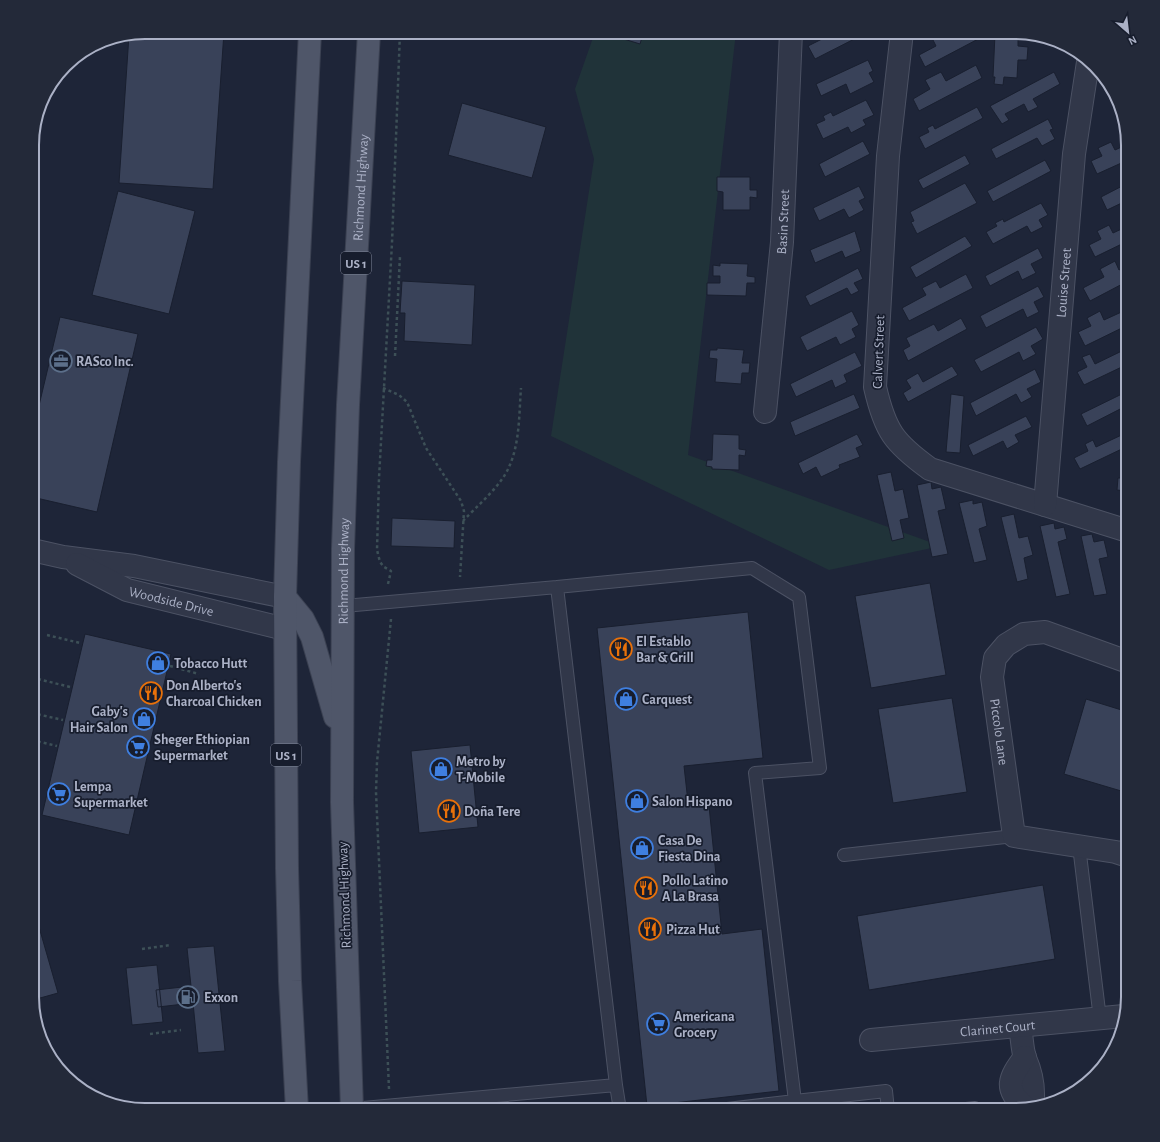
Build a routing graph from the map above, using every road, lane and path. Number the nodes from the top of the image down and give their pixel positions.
1 (310, 39) edge
2 (369, 39) edge
3 (400, 39) edge
4 (791, 39) edge
5 (901, 39) edge
6 (1087, 67) edge
7 (400, 256) dead end
8 (395, 356) dead end
9 (383, 388) junction
10 (521, 388) dead end
11 (765, 412) dead end
12 (1045, 505) junction
13 (463, 521) junction
14 (1121, 529) edge
15 (39, 552) edge
16 (63, 557) junction
17 (388, 581) dead end
18 (557, 587) junction
19 (460, 596) junction
20 (285, 597) junction
21 (344, 606) junction
22 (392, 622) dead end
23 (285, 629) junction
24 (47, 635) dead end
25 (80, 643) dead end
26 (1121, 659) edge
27 (170, 666) dead end
28 (199, 674) dead end
29 (39, 679) edge
30 (70, 687) dead end
31 (39, 715) edge
32 (63, 720) dead end
33 (342, 741) junction
34 (39, 742) edge
35 (57, 746) dead end
36 (1014, 836) junction
37 (1079, 846) junction
38 (1121, 854) edge
39 (844, 855) dead end
40 (171, 945) dead end
41 (142, 949) dead end
42 (1119, 1017) edge
43 (1100, 1019) junction
44 (1020, 1027) junction
45 (181, 1030) dead end
46 (150, 1034) dead end
47 (871, 1040) dead end
48 (1025, 1058) junction
49 (388, 1085) dead end
50 (616, 1086) junction
51 (795, 1101) junction
52 (1033, 1101) edge
53 (297, 1103) edge
54 (348, 1103) edge
55 (426, 1103) edge
56 (619, 1103) edge
57 (778, 1103) edge
58 (887, 1103) edge
59 (1021, 1103) edge

1 - 20 main road, US 1
2 - 21 main road, Richmond Highway / US 1
3 - 9 path
4 - 11 street, Basin Street
5 - 12 street, Calvert Street
6 - 12 street, Louise Street
7 - 8 path
9 - 13 path
9 - 17 path
10 - 13 path
12 - 14 street, Calvert Street
13 - 19 path
15 - 16 street, Woodside Drive
16 - 20 street, Woodside Drive
16 - 23 street, Woodside Drive
18 - 19 lane
18 - 50 lane
18 - 51 lane
19 - 21 lane
20 - 23 main road, US 1
20 - 33 main road
21 - 33 main road, Richmond Highway / US 1
22 - 49 path
23 - 53 main road, US 1
24 - 25 path
26 - 36 street, Piccolo Lane
27 - 28 path
29 - 30 path
31 - 32 path
33 - 54 main road, Richmond Highway / US 1
34 - 35 path
36 - 37 street
36 - 39 lane
37 - 38 street
37 - 43 lane
40 - 41 path
42 - 43 street, Clarinet Court
43 - 44 street, Clarinet Court
44 - 47 street, Clarinet Court
44 - 48 street
45 - 46 path
48 - 52 street
48 - 59 street
50 - 55 lane
50 - 56 lane
51 - 57 lane
51 - 58 lane

